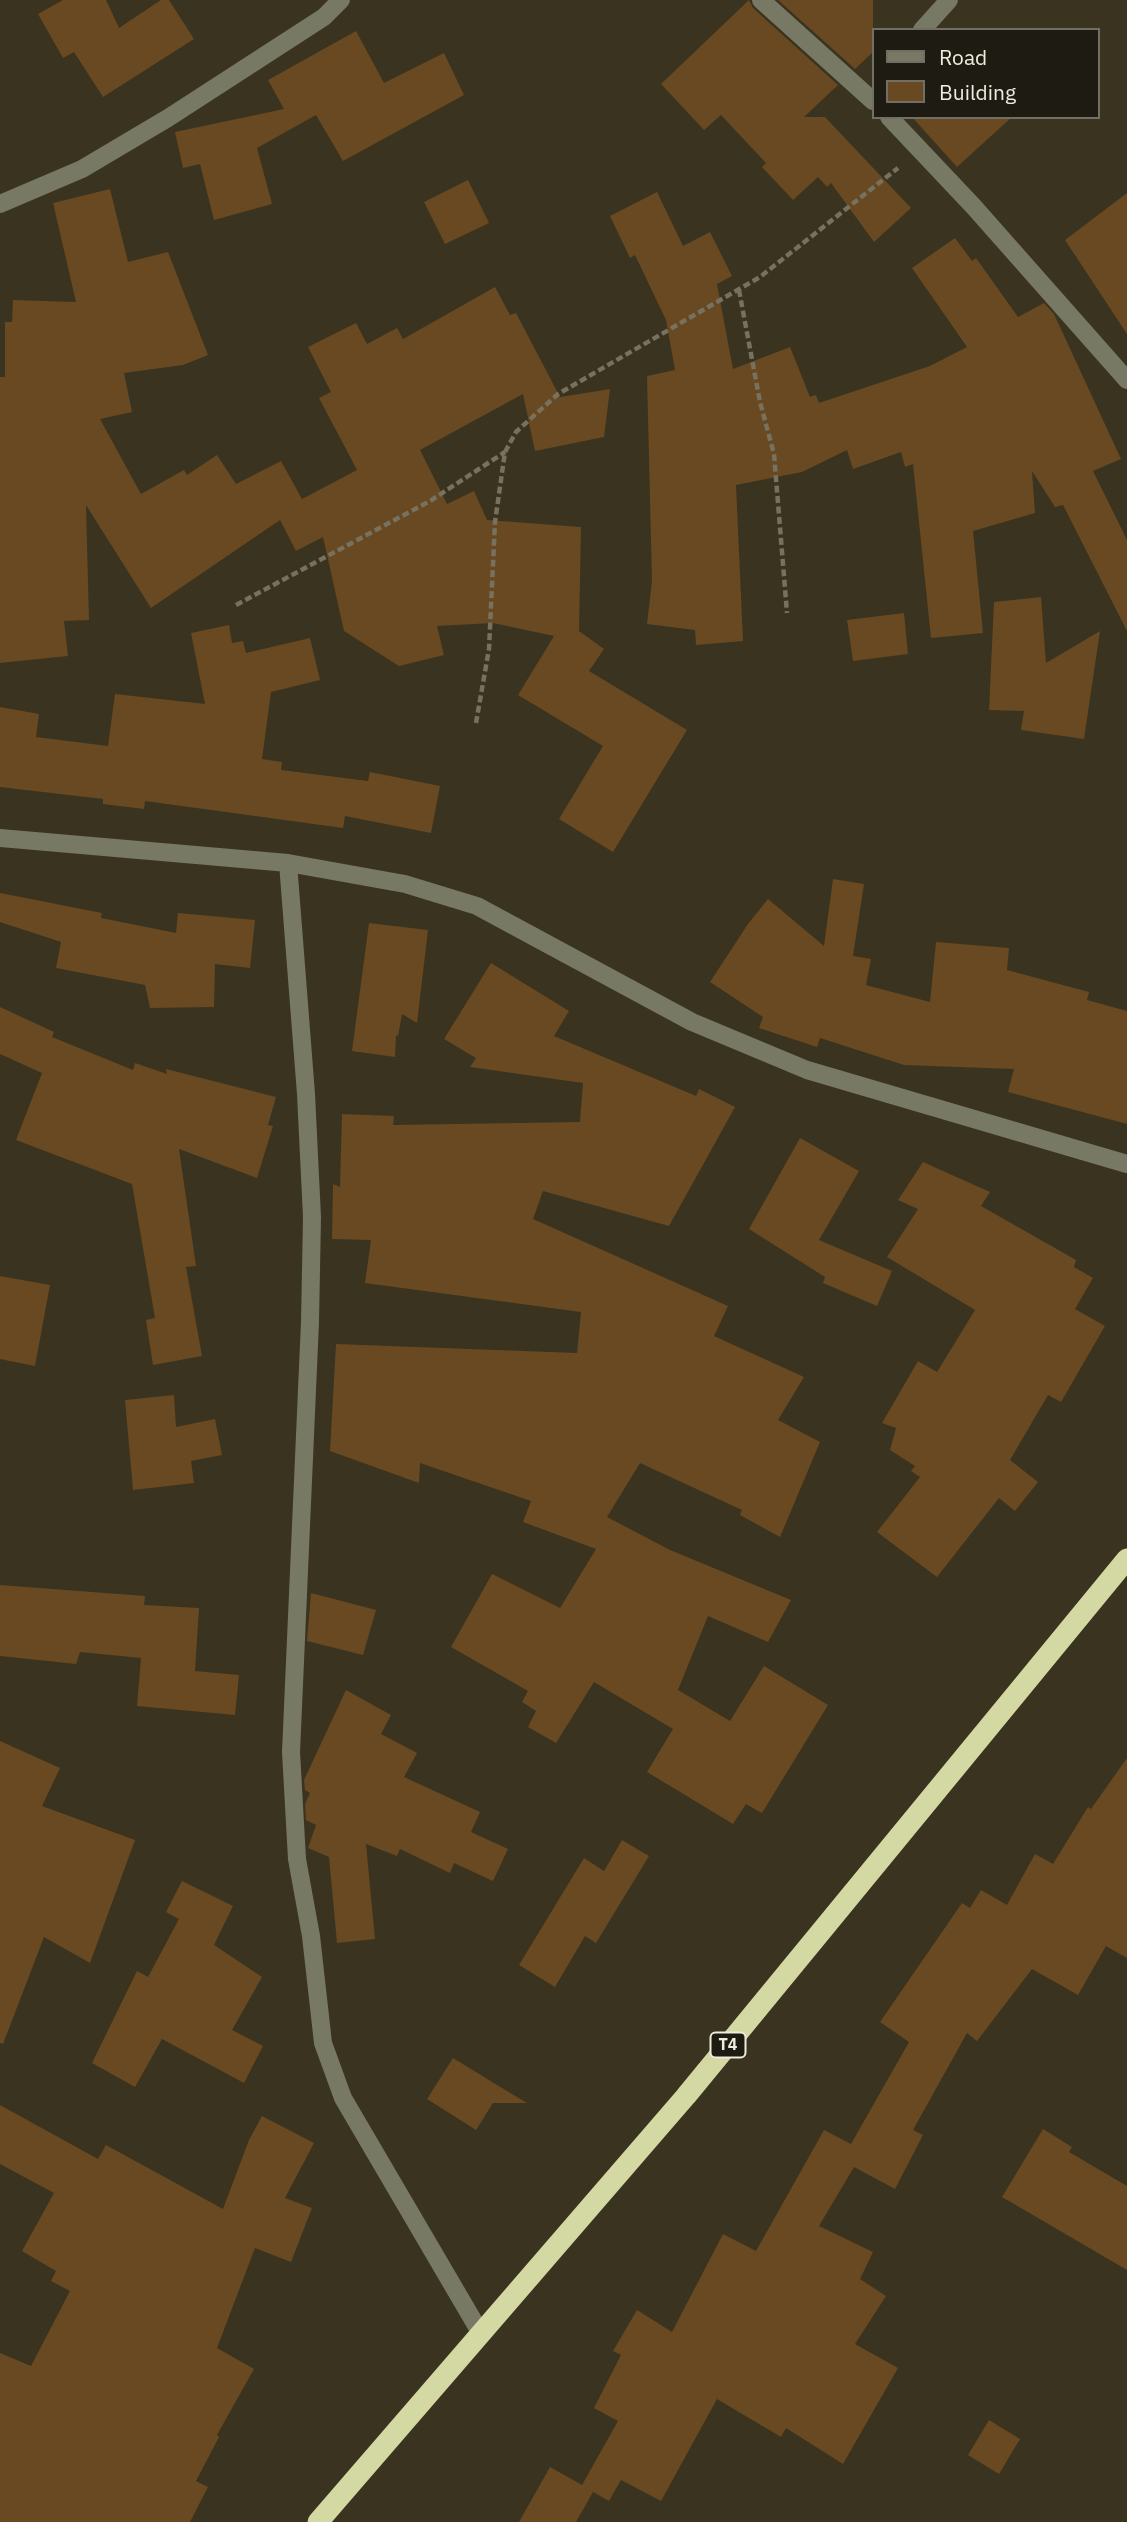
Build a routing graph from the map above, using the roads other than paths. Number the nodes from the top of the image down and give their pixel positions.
1 (341, 0) edge
2 (761, 0) edge
3 (949, 0) edge
4 (924, 28) edge
5 (870, 92) edge
6 (891, 119) edge
7 (0, 204) edge
8 (1127, 380) edge
9 (0, 838) edge
10 (288, 863) junction
11 (1127, 1164) edge
12 (1127, 1559) edge
13 (480, 2332) junction
14 (318, 2522) edge

1 - 7 street
2 - 5 street
3 - 4 street
6 - 8 street
9 - 10 street
10 - 11 street
10 - 13 street
12 - 13 highway, T4
13 - 14 highway, T4

